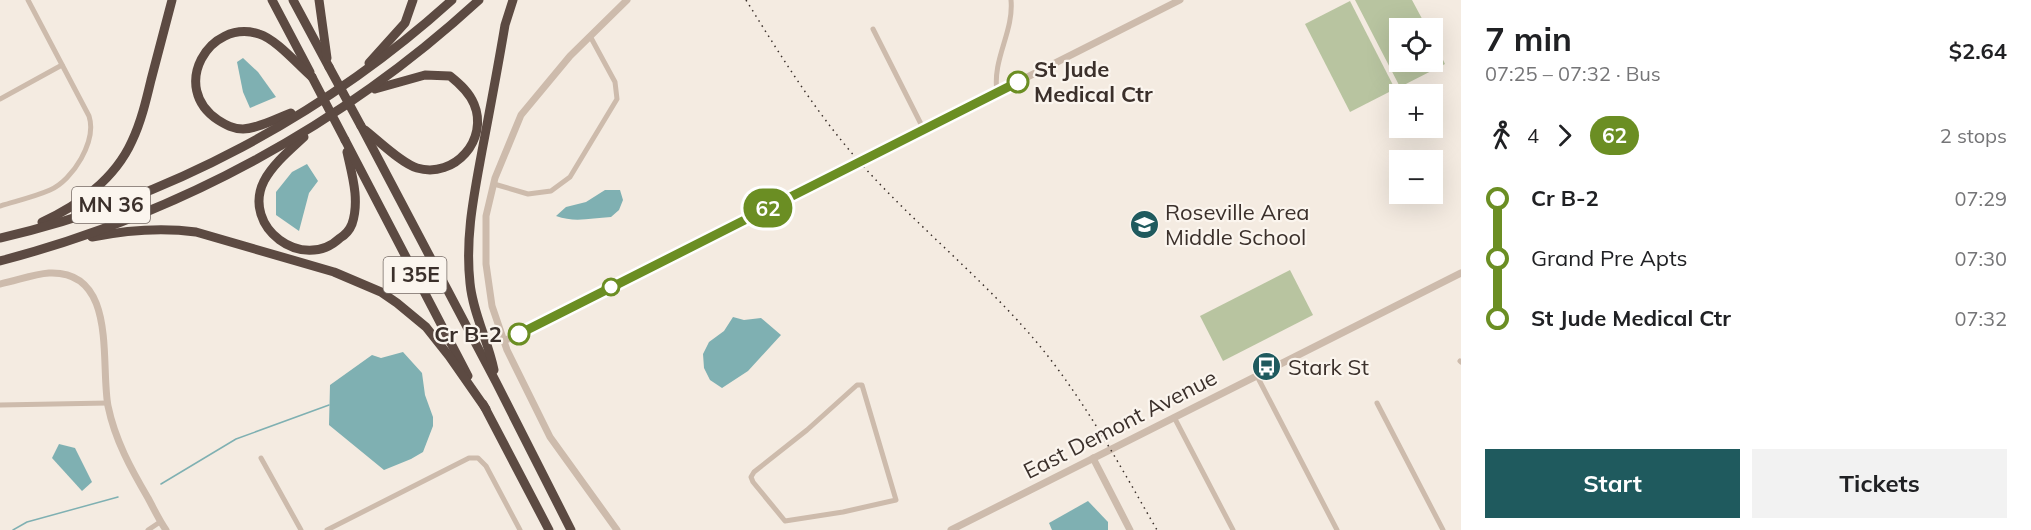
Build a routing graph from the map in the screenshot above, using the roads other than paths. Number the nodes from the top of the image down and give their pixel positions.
1 (28, 0) edge
2 (172, 0) edge
3 (272, 0) edge
4 (294, 0) edge
5 (319, 0) edge
6 (413, 0) edge
7 (452, 0) edge
8 (479, 0) edge
9 (513, 0) edge
10 (627, 0) edge
11 (1011, 0) edge
12 (1180, 0) edge
13 (873, 29) dead end
14 (590, 36) junction
15 (328, 64) junction
16 (62, 65) junction
17 (311, 75) junction
18 (359, 75) junction
19 (367, 92) junction
20 (997, 92) junction
21 (0, 99) edge
22 (313, 105) junction
23 (317, 125) junction
24 (363, 128) junction
25 (924, 130) junction
26 (345, 140) junction
27 (494, 184) junction
28 (0, 206) edge
29 (5, 237) edge
30 (63, 242) junction
31 (0, 261) edge
32 (1461, 273) edge
33 (0, 284) edge
34 (504, 341) junction
35 (1257, 375) junction
36 (496, 382) junction
37 (108, 403) junction
38 (1377, 403) dead end
39 (0, 405) edge
40 (486, 409) junction
41 (1174, 417) junction
42 (261, 458) dead end
43 (1093, 458) junction
44 (785, 521) junction
45 (160, 522) junction
46 (148, 530) edge
47 (166, 530) edge
48 (301, 530) edge
49 (327, 530) edge
50 (520, 530) edge
51 (549, 530) edge
52 (571, 530) edge
53 (617, 530) edge
54 (786, 530) edge
55 (951, 530) edge
56 (1130, 530) edge
57 (1233, 530) edge
58 (1337, 530) edge
59 (1443, 530) edge

1 - 16 street
2 - 29 highway
3 - 17 highway, I 35E
4 - 15 highway, I 35E
5 - 15 highway
6 - 18 highway
7 - 18 highway, MN 36
8 - 19 highway, MN 36
9 - 36 highway
10 - 14 street
11 - 20 street
12 - 20 street
13 - 25 street
14 - 27 street
14 - 27 street
15 - 24 highway, I 35E, bridge
16 - 21 street
16 - 28 street
17 - 22 highway
17 - 26 highway, I 35E, bridge
18 - 22 highway, MN 36
19 - 23 highway, MN 36
19 - 24 highway
20 - 25 street
22 - 29 highway, MN 36
23 - 26 highway
23 - 30 highway, MN 36
24 - 36 highway, I 35E
25 - 34 street
26 - 40 highway, I 35E
27 - 34 street
30 - 31 highway, MN 36
30 - 40 highway
32 - 35 street, East Demont Avenue
33 - 37 street
34 - 53 street
35 - 41 street, East Demont Avenue
35 - 58 street
36 - 52 highway, I 35E
37 - 39 street
37 - 45 street
38 - 59 street
40 - 51 highway, I 35E
41 - 43 street, East Demont Avenue
41 - 57 street
42 - 48 street
43 - 55 street, East Demont Avenue
43 - 56 street
44 - 44 street
44 - 54 street
45 - 46 street
45 - 47 street
49 - 50 street

